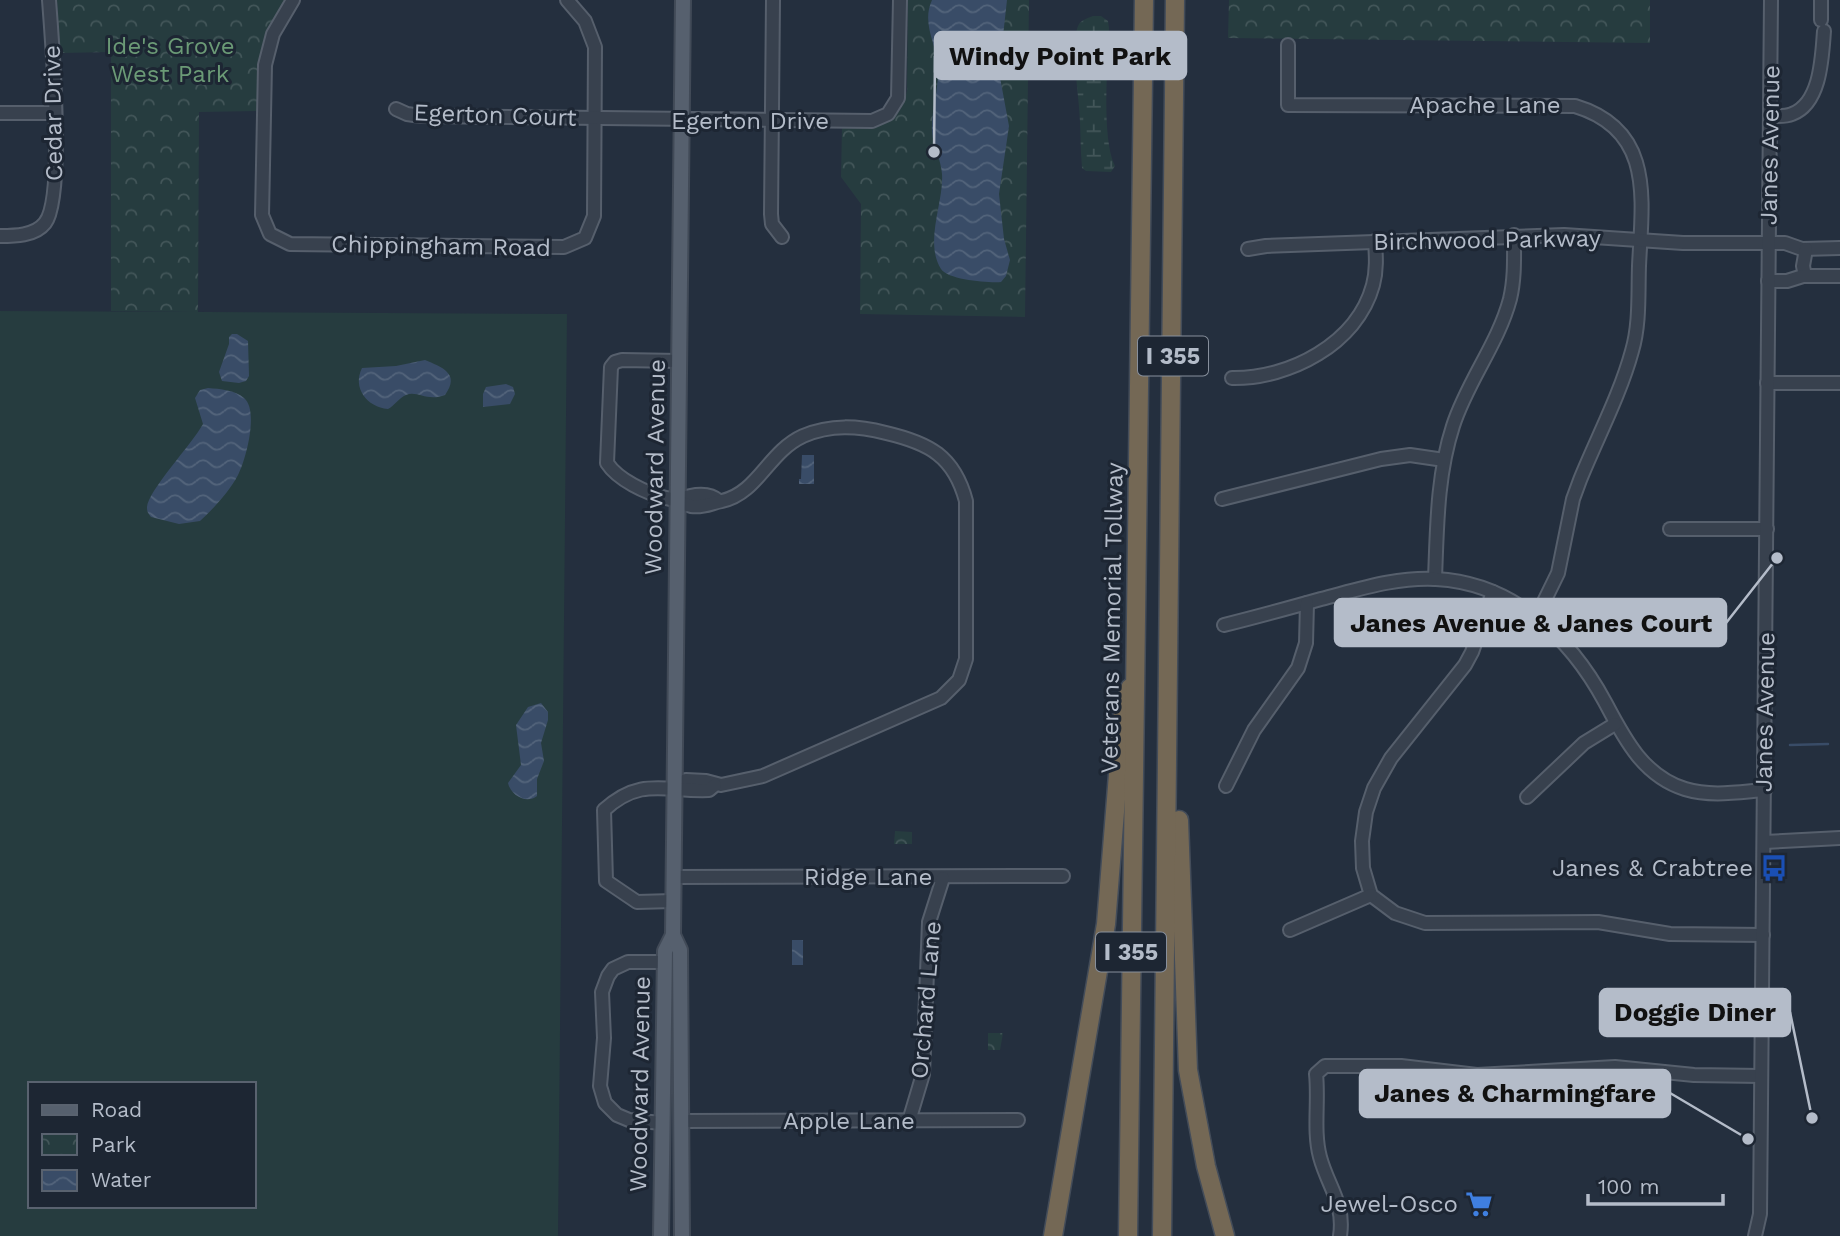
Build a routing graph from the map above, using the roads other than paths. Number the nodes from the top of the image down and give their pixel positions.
1 (50, 0) edge
2 (293, 0) edge
3 (567, 0) edge
4 (683, 0) edge
5 (773, 0) edge
6 (900, 0) edge
7 (1144, 0) edge
8 (1175, 0) edge
9 (1771, 0) edge
10 (1821, 0) edge
11 (1288, 45) dead end
12 (396, 109) dead end
13 (0, 113) edge
14 (55, 113) junction
15 (1770, 116) junction
16 (595, 118) junction
17 (682, 120) junction
18 (772, 121) junction
19 (1514, 235) junction
20 (0, 236) edge
21 (782, 237) dead end
22 (1375, 241) junction
23 (1640, 241) junction
24 (1769, 243) junction
25 (1840, 248) edge
26 (1248, 249) dead end
27 (1806, 249) junction
28 (1805, 276) junction
29 (1840, 276) edge
30 (1768, 281) junction
31 (679, 361) junction
32 (1232, 378) dead end
33 (1767, 383) junction
34 (1840, 383) edge
35 (1444, 460) junction
36 (1222, 499) dead end
37 (677, 500) junction
38 (1670, 529) dead end
39 (1767, 529) junction
40 (1435, 579) junction
41 (1493, 592) junction
42 (1307, 603) junction
43 (1537, 616) junction
44 (1224, 625) dead end
45 (1136, 668) junction
46 (1169, 713) junction
47 (1615, 723) junction
48 (1226, 786) dead end
49 (674, 788) junction
50 (1765, 790) junction
51 (1527, 797) dead end
52 (1840, 838) edge
53 (1764, 842) junction
54 (1063, 876) dead end
55 (673, 877) junction
56 (943, 878) junction
57 (1371, 895) junction
58 (673, 901) junction
59 (1290, 930) dead end
60 (673, 936) junction
61 (1763, 936) junction
62 (664, 962) junction
63 (1761, 1076) junction
64 (1018, 1120) dead end
65 (681, 1121) junction
66 (909, 1121) junction
67 (662, 1123) junction
68 (1760, 1214) junction
69 (661, 1236) edge
70 (682, 1236) edge
71 (1053, 1236) edge
72 (1128, 1236) edge
73 (1162, 1236) edge
74 (1225, 1236) edge
75 (1340, 1236) edge
76 (1755, 1236) edge
77 (1765, 1236) edge

1 - 14 street, Cedar Drive
2 - 16 street, Chippingham Road
3 - 16 street
4 - 17 main road, Woodward Avenue
5 - 18 street
6 - 18 street, Egerton Drive
7 - 45 highway, Veterans Memorial Tollway / I 355
8 - 46 highway, I 355
9 - 15 street, Janes Avenue
10 - 15 street
11 - 23 street, Apache Lane
12 - 16 street, Egerton Court
13 - 14 street
14 - 20 street, Cedar Drive
15 - 24 street, Janes Avenue
16 - 17 street, Egerton Drive
17 - 18 street, Egerton Drive
17 - 31 main road, Woodward Avenue
18 - 21 street
19 - 22 street, Birchwood Parkway
19 - 23 street, Birchwood Parkway
19 - 35 street
22 - 26 street, Birchwood Parkway
22 - 32 street
23 - 24 street, Birchwood Parkway
23 - 43 street
24 - 27 street, Birchwood Parkway
24 - 30 street, Janes Avenue
25 - 27 street, Birchwood Parkway
27 - 28 street
28 - 29 street
28 - 30 street
30 - 33 street, Janes Avenue
31 - 37 main road, Woodward Avenue
31 - 37 street
33 - 34 street
33 - 39 street, Janes Avenue
35 - 36 street
35 - 40 street
37 - 49 main road, Woodward Avenue
37 - 49 street
38 - 39 street
39 - 50 street, Janes Avenue
40 - 41 street
40 - 42 street
41 - 43 street
41 - 57 street
42 - 44 street
42 - 48 street
43 - 47 street
45 - 71 highway
45 - 72 highway, Veterans Memorial Tollway / I 355
46 - 73 highway, I 355
46 - 74 highway
47 - 50 street
47 - 51 street
49 - 55 main road, Woodward Avenue
49 - 58 street
50 - 53 street, Janes Avenue
52 - 53 street
53 - 61 street, Janes Avenue
54 - 56 street, Ridge Lane
55 - 56 street, Ridge Lane
55 - 58 main road, Woodward Avenue
56 - 66 street, Orchard Lane
57 - 59 street
57 - 61 street
58 - 60 main road, Woodward Avenue
60 - 62 main road, Woodward Avenue
60 - 65 main road, Woodward Avenue
61 - 63 street, Janes Avenue
62 - 67 main road, Woodward Avenue
62 - 67 street
63 - 68 street, Janes Avenue
63 - 75 street
64 - 66 street, Apple Lane
65 - 66 street, Apple Lane
65 - 70 main road, Woodward Avenue
67 - 69 main road, Woodward Avenue
68 - 76 street, Janes Avenue
68 - 77 street, Janes Avenue

